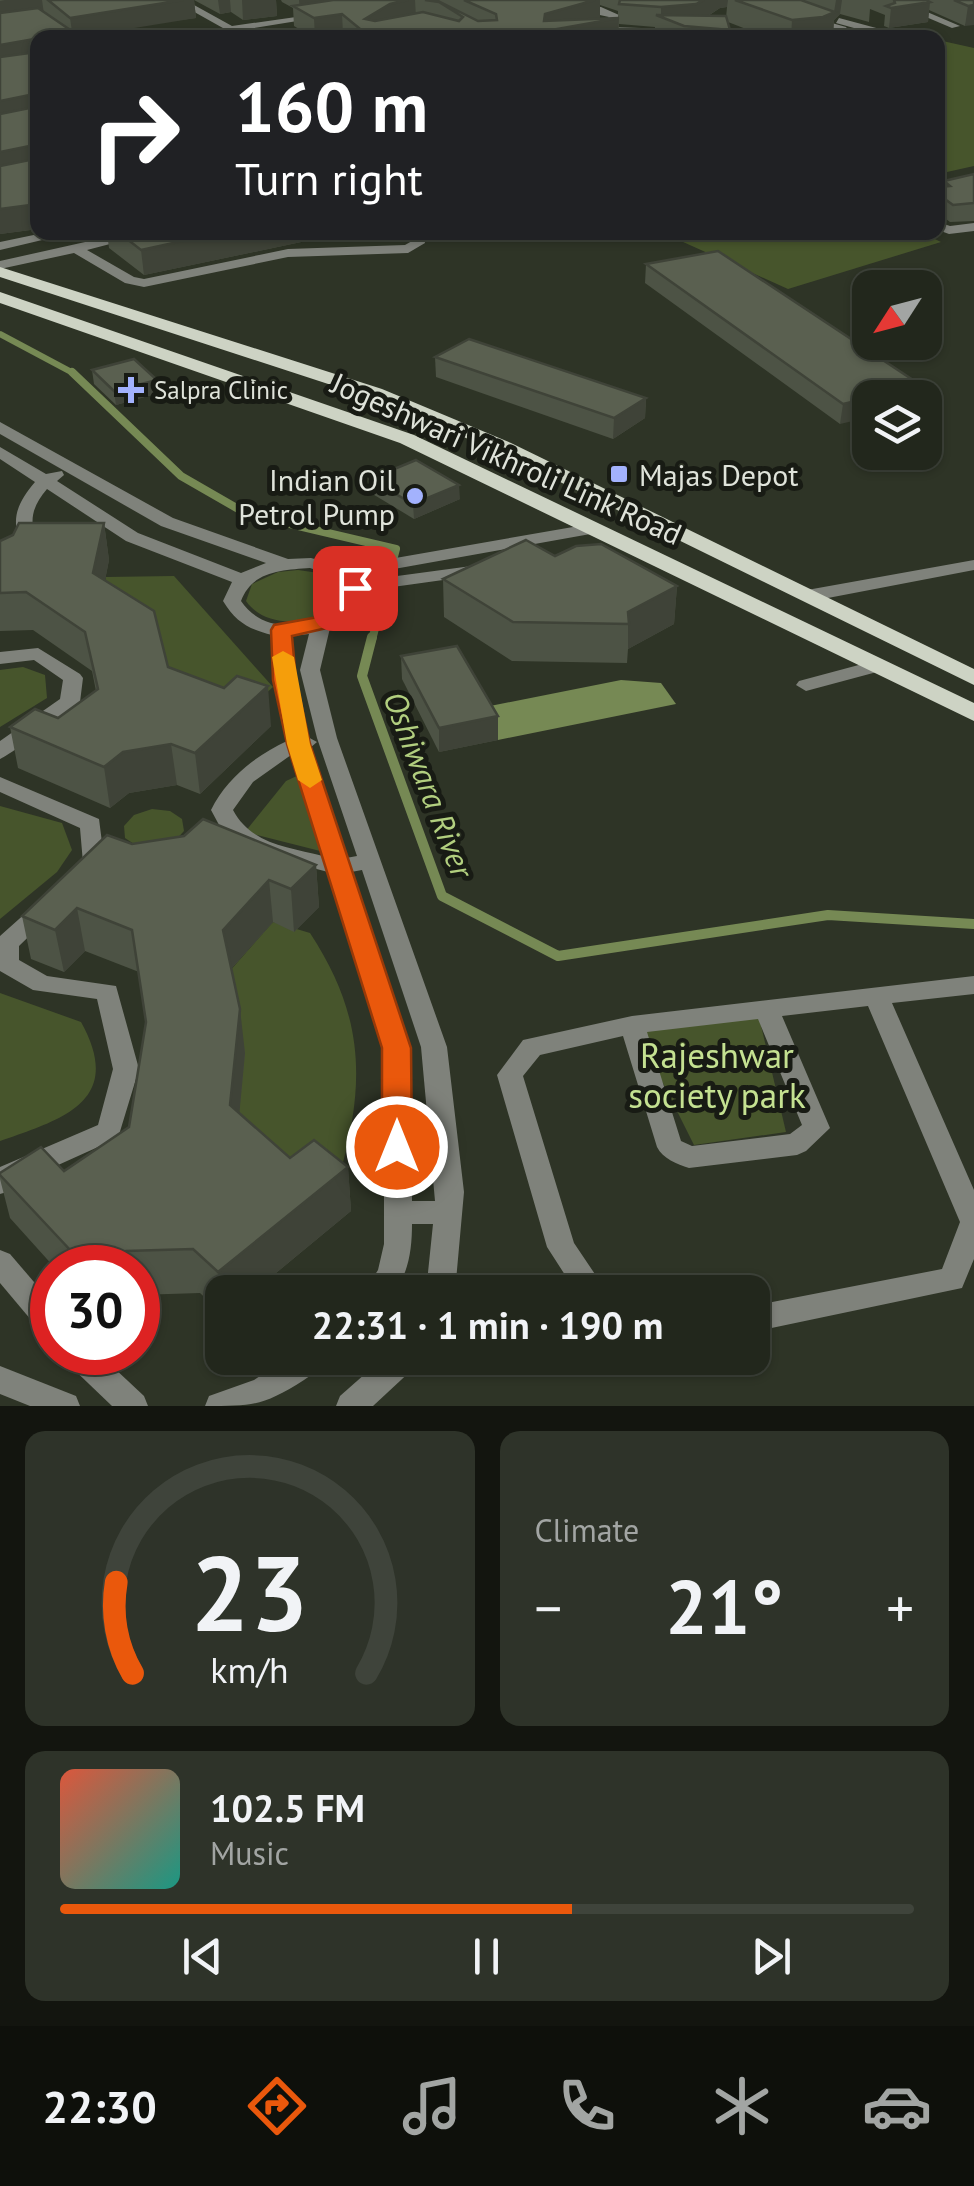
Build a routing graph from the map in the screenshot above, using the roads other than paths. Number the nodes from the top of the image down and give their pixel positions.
1 (178, 0) edge
2 (196, 0) edge
3 (878, 0) edge
4 (890, 0) edge
5 (560, 6) edge
6 (280, 9) dead end
7 (334, 14) edge
8 (796, 14) junction
9 (818, 15) junction
10 (264, 18) dead end
11 (875, 18) dead end
12 (298, 20) junction
13 (714, 22) edge
14 (947, 27) junction
15 (588, 30) edge
16 (700, 30) edge
17 (844, 30) edge
18 (874, 30) edge
19 (913, 30) edge
20 (974, 227) edge
21 (945, 229) edge
22 (30, 240) edge
23 (136, 240) edge
24 (418, 240) edge
25 (0, 246) edge
26 (408, 249) junction
27 (81, 252) junction
28 (341, 262) dead end
29 (0, 268) edge
30 (0, 297) edge
31 (0, 427) edge
32 (0, 452) edge
33 (73, 467) junction
34 (45, 480) junction
35 (167, 522) junction
36 (132, 537) junction
37 (596, 540) junction
38 (99, 545) edge
39 (44, 549) edge
40 (285, 564) junction
41 (974, 566) edge
42 (500, 567) edge
43 (400, 573) junction
44 (359, 579) junction
45 (242, 580) junction
46 (807, 596) junction
47 (321, 626) junction
48 (281, 630) junction
49 (0, 658) edge
50 (881, 665) junction
51 (974, 678) edge
52 (806, 685) dead end
53 (974, 713) edge
54 (327, 738) junction
55 (298, 744) junction
56 (0, 753) edge
57 (0, 784) edge
58 (372, 861) junction
59 (338, 866) junction
60 (974, 985) edge
61 (877, 998) junction
62 (767, 1010) junction
63 (632, 1025) junction
64 (0, 1183) edge
65 (398, 1212) junction
66 (449, 1212) junction
67 (974, 1222) edge
68 (0, 1262) edge
69 (391, 1275) edge
70 (443, 1275) edge
71 (580, 1275) edge
72 (30, 1298) edge
73 (770, 1315) edge
74 (100, 1375) edge
75 (294, 1375) edge
76 (385, 1375) edge
77 (0, 1380) edge
78 (270, 1398) edge
79 (64, 1406) edge
80 (133, 1406) edge
81 (220, 1406) edge
82 (351, 1406) edge

1 - 12 street
2 - 10 street
3 - 14 street
4 - 14 street
5 - 15 street
6 - 12 street
7 - 12 street
8 - 9 street
8 - 9 street
8 - 17 street
9 - 18 street
11 - 19 street
13 - 16 street
14 - 19 street
20 - 21 street
22 - 25 street
23 - 27 street
24 - 26 street
26 - 27 street
26 - 28 street
27 - 29 street
29 - 46 main road
30 - 37 main road, Jogeshwari Vikhroli Link Road
31 - 33 street
32 - 34 street
33 - 34 street
33 - 35 street
34 - 36 street
34 - 39 street
35 - 36 street
35 - 40 street
36 - 38 street
36 - 45 street
37 - 43 street
37 - 50 main road, Jogeshwari Vikhroli Link Road
40 - 44 street
40 - 45 street
41 - 46 street
42 - 43 street
43 - 44 street
44 - 47 street
45 - 48 street
46 - 51 main road
47 - 48 street
47 - 54 street
48 - 55 street
49 - 56 street
50 - 52 street
50 - 53 main road, Jogeshwari Vikhroli Link Road
54 - 55 street
54 - 58 street
55 - 59 street
55 - 59 street
57 - 64 street
58 - 59 street
58 - 66 street
59 - 65 street
60 - 61 street
61 - 62 street
61 - 67 street
62 - 63 street
62 - 63 street
63 - 71 street
65 - 66 street
65 - 69 street
66 - 70 street
67 - 73 street
68 - 72 street
74 - 80 street
75 - 78 street
76 - 82 street
77 - 79 street
78 - 81 street

